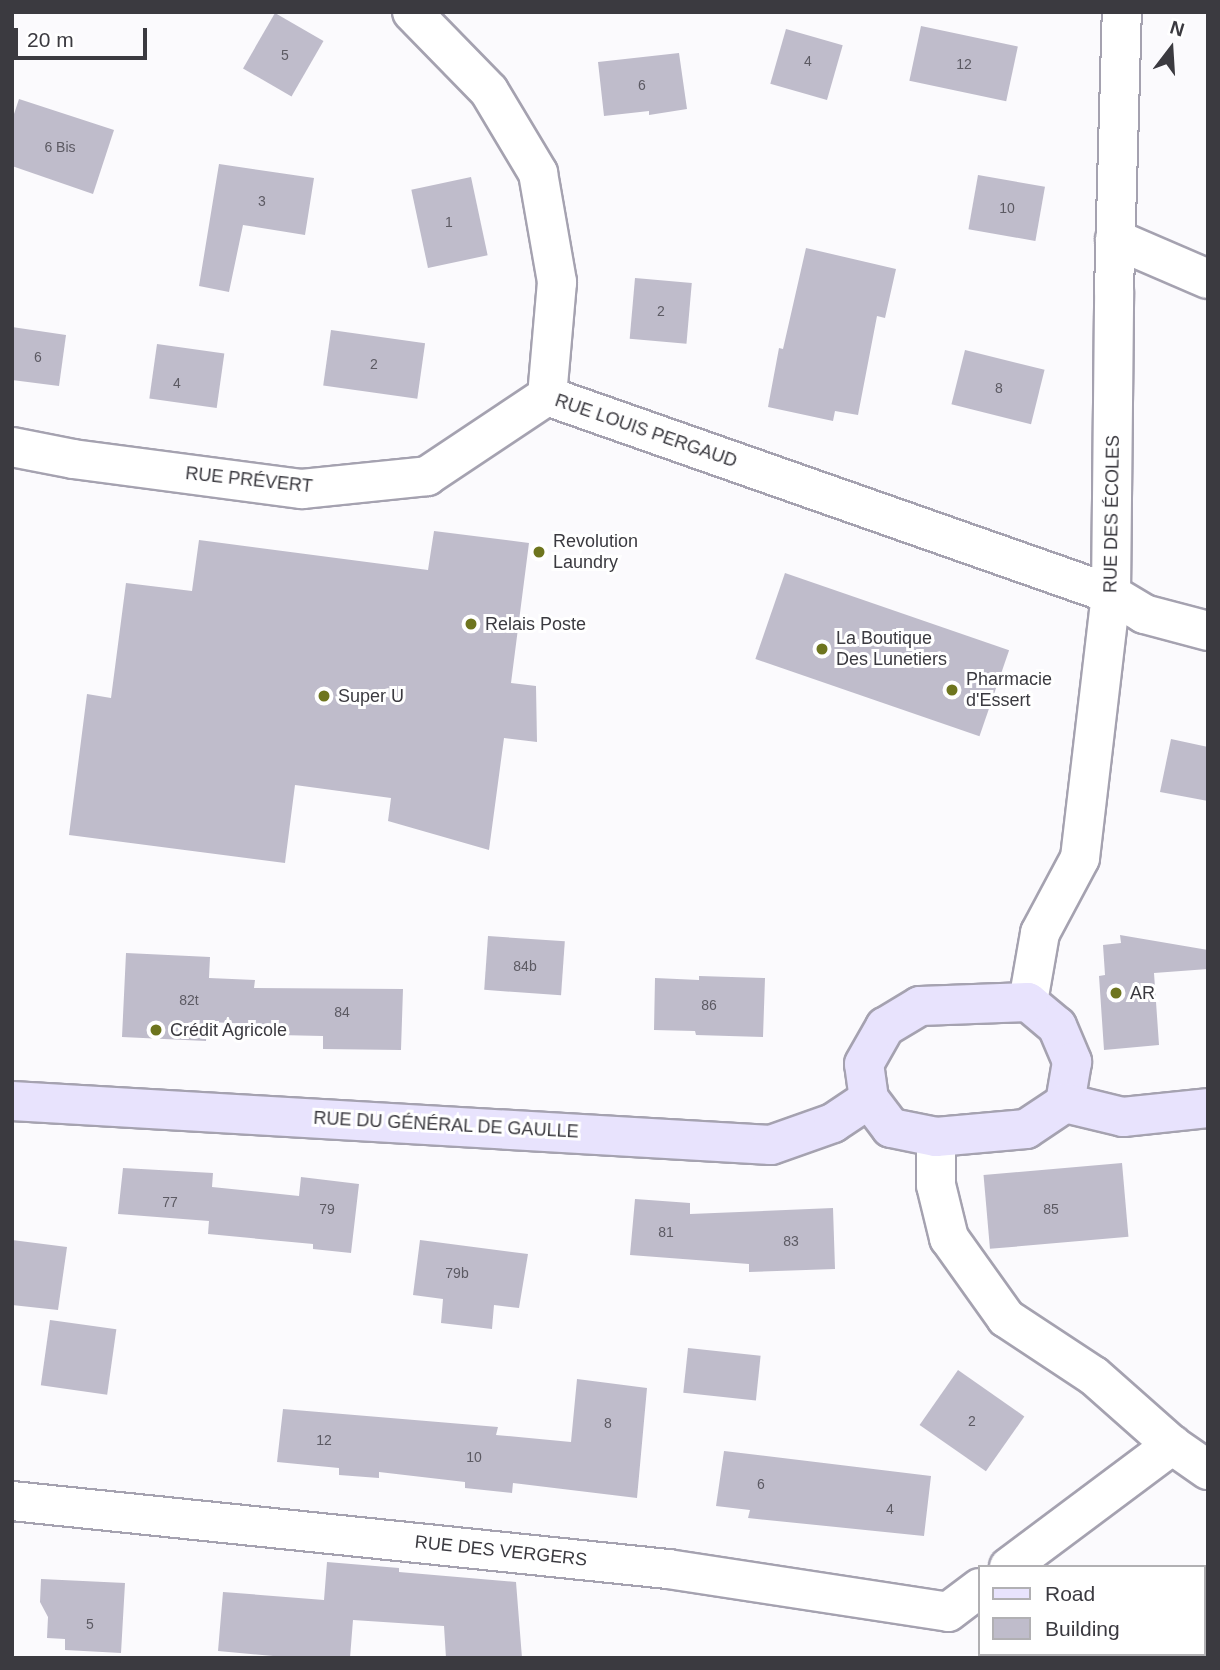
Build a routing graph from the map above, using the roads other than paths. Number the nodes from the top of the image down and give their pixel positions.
1 (412, 12) edge
2 (1122, 12) edge
3 (1115, 239) junction
4 (1208, 279) edge
5 (547, 396) junction
6 (12, 447) edge
7 (1111, 594) junction
8 (1208, 631) edge
9 (1028, 1002) junction
10 (869, 1099) junction
11 (12, 1101) edge
12 (1065, 1103) junction
13 (1208, 1108) edge
14 (936, 1137) junction
15 (1172, 1445) junction
16 (1208, 1470) edge
17 (12, 1501) edge
18 (1012, 1565) edge
19 (978, 1590) edge

1 - 5 street, RUE LOUIS PERGAUD
2 - 3 street, RUE DES ÉCOLES
3 - 4 street
3 - 7 street, RUE DES ÉCOLES
5 - 6 street, RUE PRÉVERT
5 - 7 street, RUE LOUIS PERGAUD
7 - 8 street, RUE LOUIS PERGAUD
7 - 9 street, RUE DES ÉCOLES
9 - 10 main road
9 - 12 main road
10 - 11 main road, RUE DU GÉNÉRAL DE GAULLE
10 - 14 main road
12 - 13 main road
12 - 14 main road
14 - 15 street
15 - 16 street
15 - 18 street
17 - 19 street, RUE DES VERGERS

